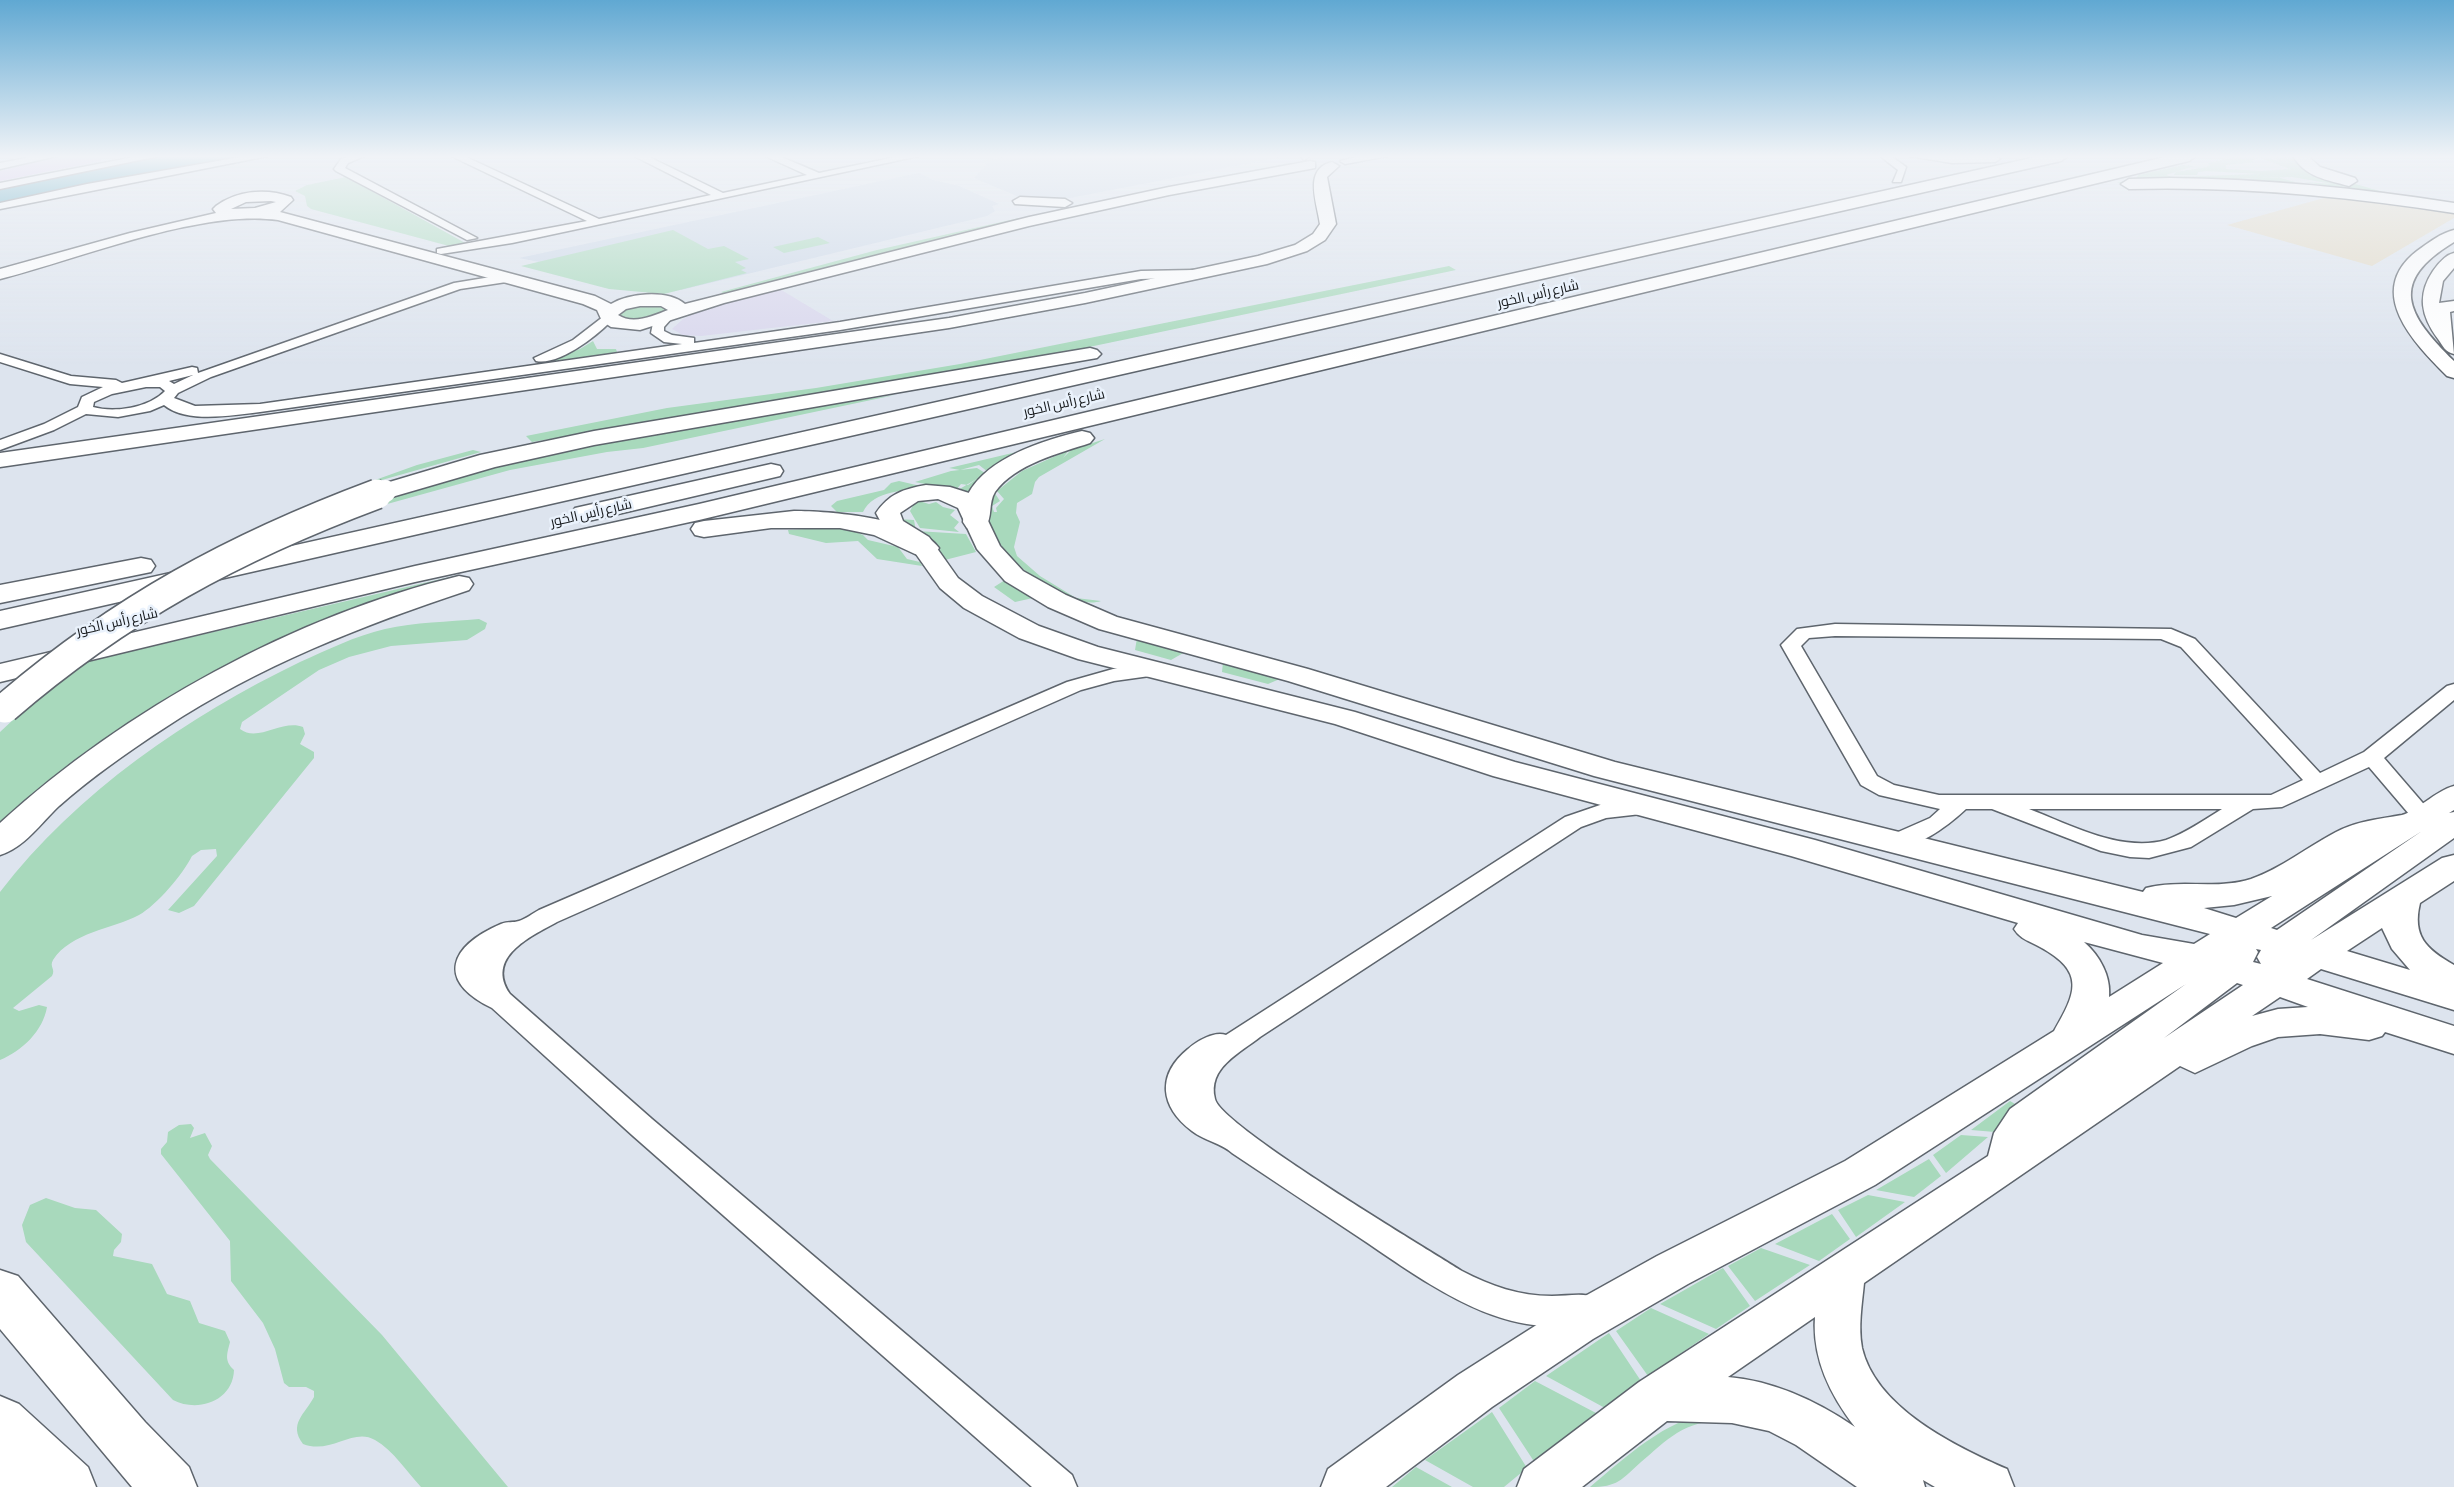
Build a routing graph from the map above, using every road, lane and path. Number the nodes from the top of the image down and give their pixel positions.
1 (163, 225) edge
2 (198, 225) edge
3 (317, 225) edge
4 (344, 225) edge
5 (447, 225) edge
6 (576, 225) edge
7 (976, 225) edge
8 (979, 225) edge
9 (1318, 225) edge
10 (1327, 225) edge
11 (1690, 225) edge
12 (1754, 225) edge
13 (1854, 225) edge
14 (1894, 225) edge
15 (2454, 235) edge
16 (471, 238) dead end
17 (512, 240) junction
18 (1294, 251) junction
19 (441, 252) junction
20 (2454, 258) edge
21 (467, 263) junction
22 (1496, 268) junction
23 (0, 272) edge
24 (509, 278) junction
25 (1114, 280) junction
26 (1142, 280) junction
27 (2419, 287) junction
28 (2453, 293) edge
29 (1074, 300) junction
30 (643, 301) junction
31 (2454, 306) edge
32 (669, 310) junction
33 (608, 315) junction
34 (2441, 331) junction
35 (776, 335) junction
36 (1424, 337) junction
37 (1257, 338) junction
38 (1139, 348) junction
39 (2454, 349) edge
40 (0, 358) edge
41 (2454, 372) edge
42 (70, 380) junction
43 (444, 380) junction
44 (146, 383) junction
45 (129, 385) junction
46 (170, 394) junction
47 (86, 404) junction
48 (1188, 407) junction
49 (986, 422) dead end
50 (0, 444) edge
51 (960, 449) junction
52 (0, 460) edge
53 (788, 467) dead end
54 (566, 519) dead end
55 (976, 522) junction
56 (508, 532) dead end
57 (461, 543) junction
58 (925, 548) junction
59 (157, 563) junction
60 (531, 565) junction
61 (292, 582) dead end
62 (0, 594) edge
63 (0, 600) edge
64 (190, 605) dead end
65 (0, 620) edge
66 (0, 649) edge
67 (1150, 671) junction
68 (0, 673) edge
69 (2454, 690) edge
70 (2, 710) edge
71 (2372, 757) junction
72 (2318, 784) junction
73 (2454, 796) edge
74 (1960, 802) junction
75 (1990, 802) junction
76 (2248, 802) junction
77 (1652, 808) junction
78 (2431, 820) edge
79 (1897, 841) junction
80 (0, 843) edge
81 (1803, 848) junction
82 (2454, 866) edge
83 (2092, 890) junction
84 (2404, 897) junction
85 (2230, 950) junction
86 (2287, 959) junction
87 (2454, 981) edge
88 (2454, 997) edge
89 (2454, 1013) edge
90 (2069, 1039) junction
91 (2454, 1041) edge
92 (2130, 1082) junction
93 (2006, 1165) junction
94 (1843, 1274) junction
95 (0, 1293) edge
96 (1611, 1304) junction
97 (1656, 1398) junction
98 (0, 1422) edge
99 (68, 1487) edge
100 (169, 1487) edge
101 (1059, 1487) edge
102 (1346, 1487) edge
103 (1542, 1487) edge
104 (1900, 1487) edge
105 (1989, 1487) edge

1 - 23 street
2 - 23 street
3 - 21 street
4 - 19 street
5 - 16 street
6 - 17 street
7 - 32 street
8 - 32 street
9 - 18 street
10 - 18 street
11 - 22 highway
12 - 37 highway, شارع رأس الخور
13 - 49 highway, شارع رأس الخور
14 - 36 highway
15 - 27 street
17 - 19 street
17 - 21 street
18 - 26 street
19 - 21 street
20 - 27 street
21 - 24 street
21 - 30 street
21 - 44 street
22 - 37 highway
22 - 38 highway
24 - 33 street
24 - 46 street
25 - 26 street
25 - 29 street
25 - 35 street
26 - 29 street
27 - 28 street
27 - 34 street
27 - 39 street
27 - 41 street
29 - 52 street
30 - 32 street
30 - 33 street
31 - 34 street
32 - 33 street
32 - 35 street
33 - 43 street
34 - 39 street
35 - 43 street
36 - 48 highway
36 - 51 highway
37 - 65 highway, شارع رأس الخور
38 - 59 highway
38 - 70 highway, bridge
40 - 42 street
42 - 45 street
42 - 47 street
43 - 46 street
44 - 45 street
44 - 46 street
45 - 47 street
46 - 47 street
47 - 50 street
48 - 55 highway
48 - 60 highway
51 - 57 highway
51 - 68 highway
53 - 54 highway, شارع رأس الخور
55 - 58 street
55 - 79 street
56 - 57 highway
57 - 61 highway
58 - 60 highway
58 - 67 street
59 - 62 highway
59 - 63 highway
60 - 80 highway
64 - 66 highway, شارع رأس الخور
67 - 77 street
67 - 101 street
69 - 71 street
71 - 72 street
71 - 78 street
72 - 74 street
72 - 76 street
73 - 78 street
74 - 75 street
74 - 79 street
75 - 76 street
75 - 76 street
77 - 81 street
77 - 96 street
78 - 83 street
78 - 85 street
78 - 86 street
79 - 83 street
81 - 85 street
81 - 90 street
82 - 84 street
83 - 85 street
84 - 86 street
84 - 87 street
85 - 86 street
85 - 90 street
85 - 93 street
86 - 88 street
86 - 89 street
86 - 91 street
86 - 92 street
90 - 96 street
91 - 92 street
92 - 93 street
93 - 94 street
94 - 97 street
94 - 105 street
95 - 100 highway
96 - 102 street
97 - 103 street
97 - 104 street
98 - 99 highway

